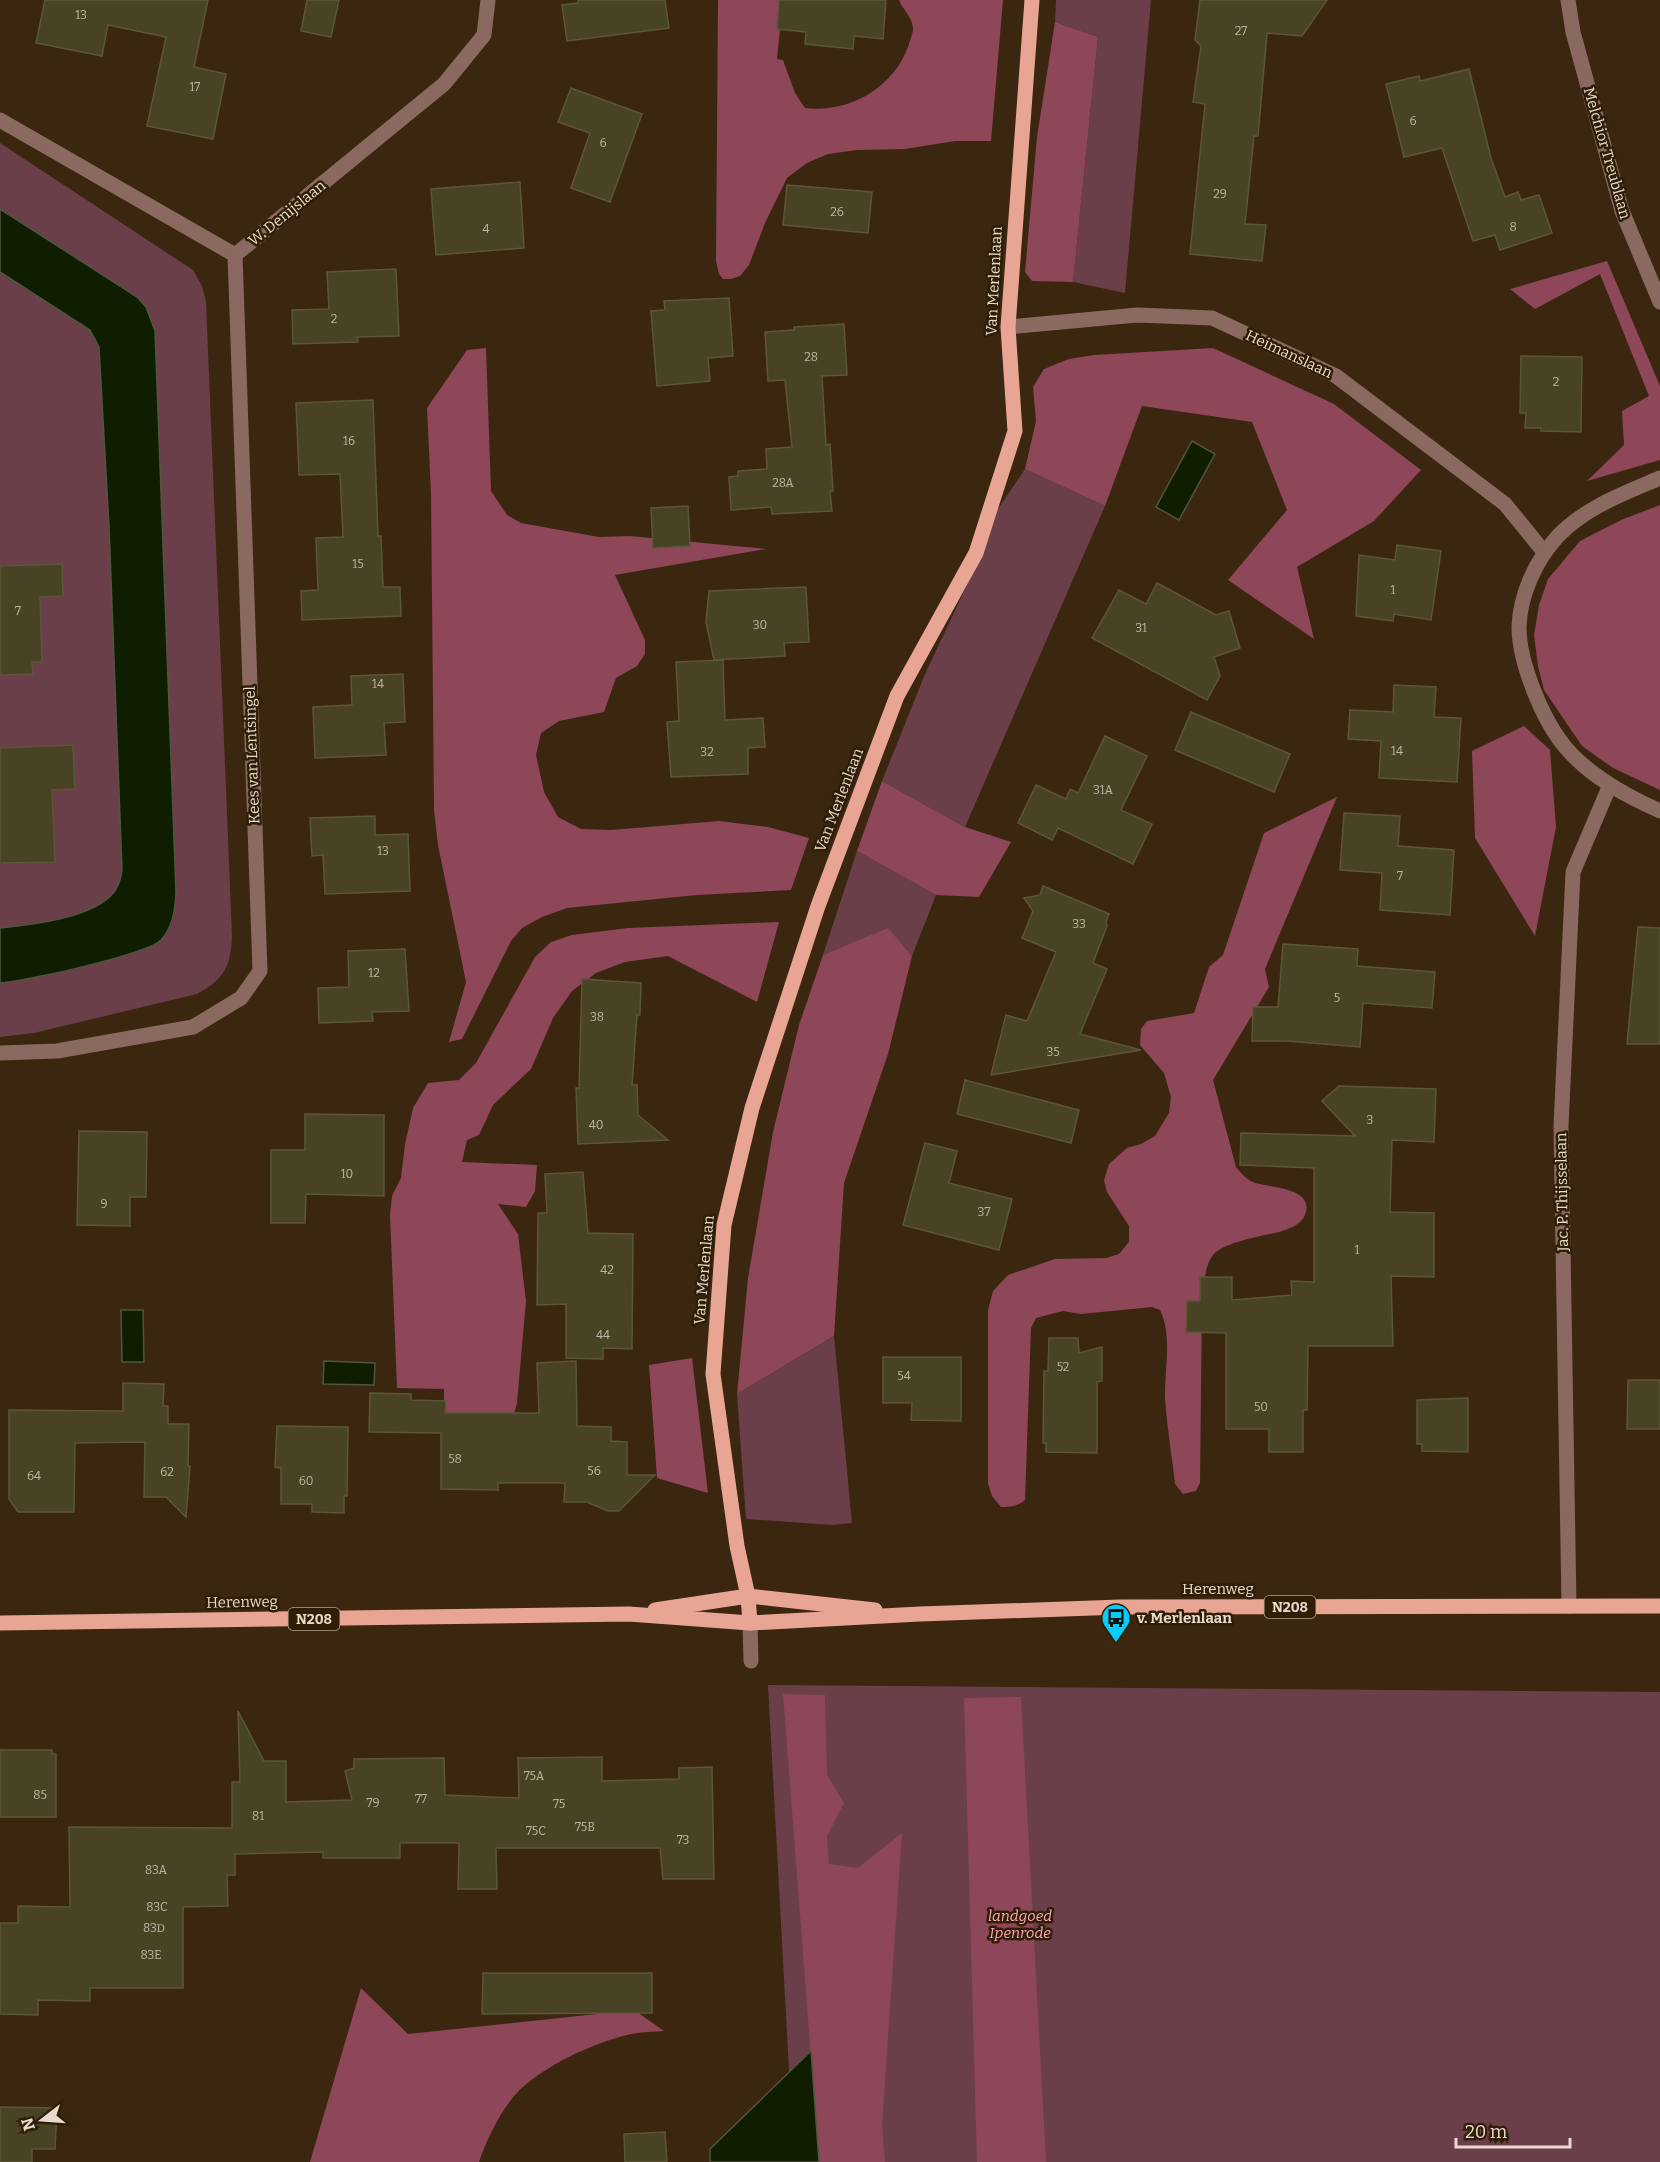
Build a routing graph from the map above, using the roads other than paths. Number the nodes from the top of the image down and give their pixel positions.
1 (488, 0) edge
2 (1032, 0) edge
3 (1568, 0) edge
4 (0, 120) edge
5 (235, 255) junction
6 (1660, 302) edge
7 (1008, 327) junction
8 (1660, 478) edge
9 (1544, 552) junction
10 (1610, 786) junction
11 (1660, 811) edge
12 (0, 1053) edge
13 (748, 1596) junction
14 (1569, 1606) junction
15 (1660, 1606) edge
16 (629, 1614) junction
17 (920, 1614) junction
18 (0, 1623) edge
19 (750, 1623) junction
20 (751, 1661) dead end

1 - 5 street, W. Denijslaan
2 - 7 main road, Van Merlenlaan
3 - 6 street, Melchior Treublaan
4 - 5 street, W. Denijslaan
5 - 12 street, Kees van Lentsingel
7 - 9 street, Heimanslaan
7 - 13 main road, Van Merlenlaan
8 - 9 street
9 - 10 street
10 - 11 street
10 - 14 street, Jac. P. Thijsselaan
13 - 16 main road, Herenweg / N208
13 - 17 main road, Herenweg / N208
13 - 19 main road, Van Merlenlaan
14 - 15 main road, Herenweg / N208
14 - 17 main road, Herenweg / N208
16 - 18 main road, Herenweg / N208
16 - 19 main road, Herenweg / N208
17 - 19 main road, Herenweg / N208
19 - 20 street

